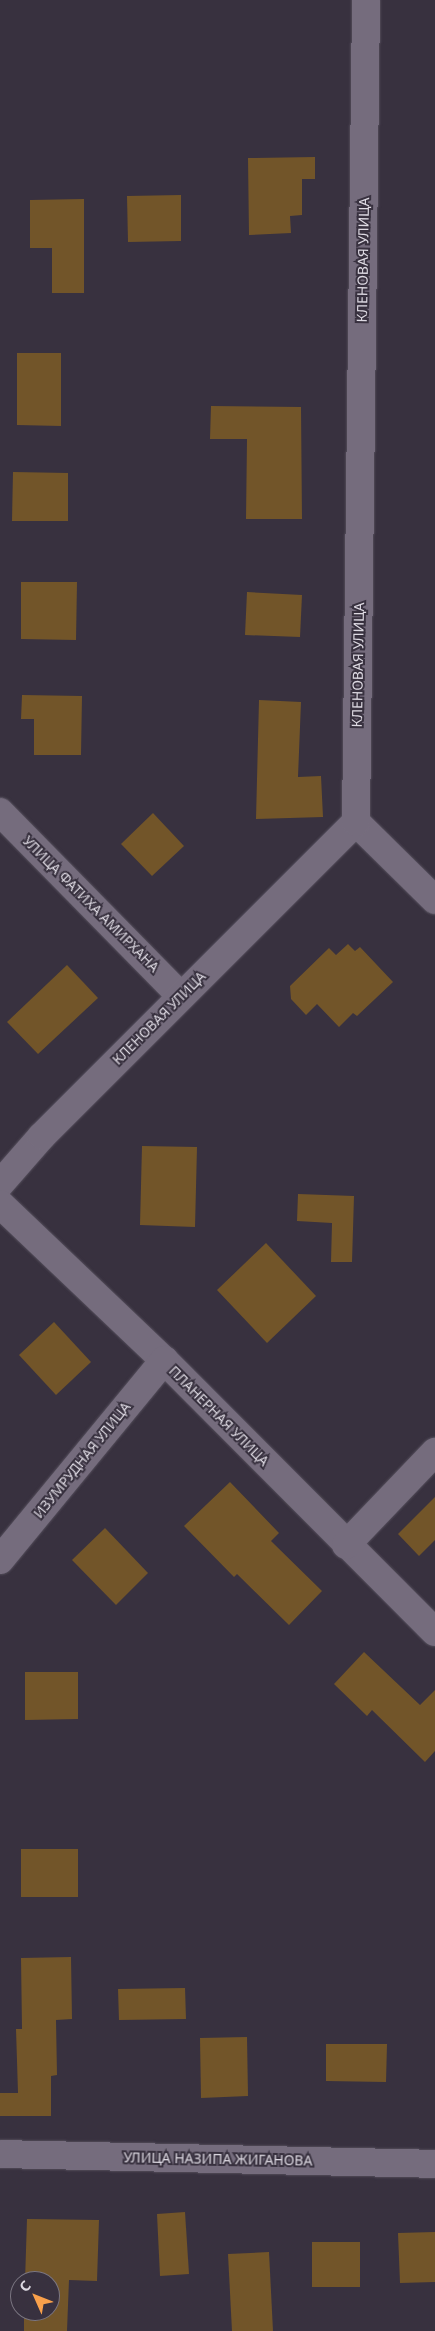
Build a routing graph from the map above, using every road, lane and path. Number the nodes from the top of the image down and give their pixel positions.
1 (366, 0) edge
2 (0, 812) edge
3 (356, 822) junction
4 (435, 900) edge
5 (181, 996) junction
6 (0, 1184) edge
7 (0, 1204) edge
8 (164, 1360) junction
9 (435, 1452) edge
10 (346, 1545) junction
11 (0, 1560) edge
12 (435, 1632) edge
13 (0, 2154) edge
14 (435, 2164) edge

1 - 3 street, КЛЕНОВАЯ УЛИЦА
2 - 5 street, УЛИЦА ФАТИХА АМИРХАНА
3 - 4 street
3 - 5 street, КЛЕНОВАЯ УЛИЦА
5 - 6 street, КЛЕНОВАЯ УЛИЦА
7 - 8 street, ПЛАНЕРНАЯ УЛИЦА
8 - 10 street, ПЛАНЕРНАЯ УЛИЦА
8 - 11 street, ИЗУМРУДНАЯ УЛИЦА
9 - 10 street
10 - 12 street, ПЛАНЕРНАЯ УЛИЦА
13 - 14 street, УЛИЦА НАЗИПА ЖИГАНОВА

